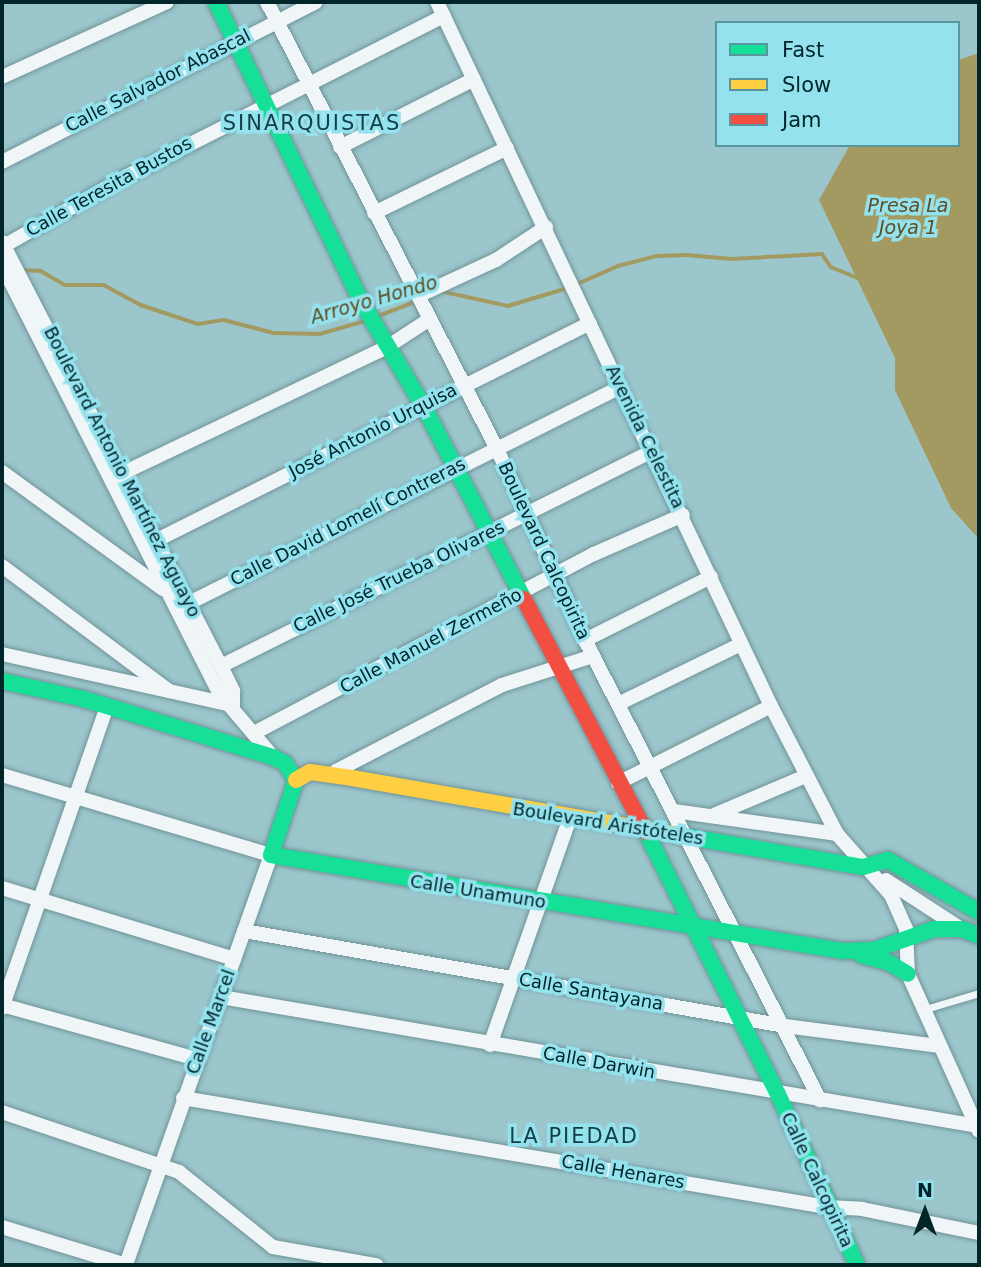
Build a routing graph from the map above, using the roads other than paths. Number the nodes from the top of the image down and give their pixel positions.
1 (167, 2) edge
2 (216, 2) edge
3 (267, 2) edge
4 (316, 2) edge
5 (437, 2) edge
6 (444, 16) junction
7 (276, 22) junction
8 (237, 40) junction
9 (2, 77) edge
10 (474, 79) junction
11 (307, 85) junction
12 (267, 103) junction
13 (340, 147) junction
14 (508, 148) junction
15 (2, 162) edge
16 (373, 213) junction
17 (546, 227) junction
18 (3, 245) edge
19 (7, 267) edge
20 (32, 292) junction
21 (8, 294) edge
22 (423, 306) junction
23 (590, 323) junction
24 (387, 347) junction
25 (464, 385) junction
26 (620, 387) junction
27 (424, 407) junction
28 (496, 447) junction
29 (652, 451) junction
30 (456, 467) junction
31 (2, 472) edge
32 (123, 473) junction
33 (526, 514) junction
34 (683, 515) junction
35 (488, 533) junction
36 (157, 540) junction
37 (2, 566) edge
38 (557, 574) junction
39 (711, 577) junction
40 (167, 592) junction
41 (521, 593) junction
42 (189, 603) junction
43 (585, 640) junction
44 (741, 644) junction
45 (2, 654) edge
46 (593, 656) junction
47 (560, 665) junction
48 (221, 666) junction
49 (2, 681) edge
50 (169, 691) junction
51 (618, 704) junction
52 (233, 705) junction
53 (107, 706) junction
54 (771, 706) junction
55 (256, 732) junction
56 (273, 757) junction
57 (651, 766) junction
58 (336, 771) junction
59 (2, 775) edge
60 (806, 776) junction
61 (352, 778) junction
62 (296, 780) junction
63 (618, 783) junction
64 (78, 797) junction
65 (674, 811) junction
66 (713, 815) junction
67 (570, 818) junction
68 (643, 830) junction
69 (837, 834) junction
70 (688, 837) junction
71 (271, 855) junction
72 (863, 867) junction
73 (2, 888) edge
74 (40, 900) junction
75 (538, 902) junction
76 (979, 912) edge
77 (695, 929) junction
78 (962, 929) junction
79 (244, 931) junction
80 (736, 935) junction
81 (979, 936) edge
82 (906, 938) junction
83 (853, 952) junction
84 (234, 959) junction
85 (908, 974) junction
86 (512, 978) junction
87 (979, 993) edge
88 (221, 997) junction
89 (2, 1006) edge
90 (922, 1010) junction
91 (738, 1018) junction
92 (785, 1026) junction
93 (490, 1045) junction
94 (940, 1046) junction
95 (197, 1059) junction
96 (778, 1094) junction
97 (183, 1098) junction
98 (820, 1100) junction
99 (2, 1112) edge
100 (978, 1128) edge
101 (160, 1163) junction
102 (827, 1207) junction
103 (2, 1227) edge
104 (979, 1233) edge
105 (126, 1265) edge
106 (376, 1265) edge
107 (857, 1265) edge

1 - 9 street
2 - 8 street, Boulevard Calcopirita
3 - 7 street, Boulevard Calcopirita
4 - 7 street, Calle Salvador Abascal
5 - 6 street, Avenida Celestita
6 - 10 street, Avenida Celestita
6 - 11 street, Calle Teresita Bustos
7 - 8 street, Calle Salvador Abascal
7 - 11 street, Boulevard Calcopirita
8 - 12 street, Boulevard Calcopirita
8 - 15 street, Calle Salvador Abascal
10 - 13 street
10 - 14 street, Avenida Celestita
11 - 12 street, Calle Teresita Bustos
11 - 13 street, Boulevard Calcopirita
12 - 18 street, Calle Teresita Bustos
12 - 24 street, Boulevard Calcopirita
13 - 16 street, Boulevard Calcopirita
14 - 16 street
14 - 17 street, Avenida Celestita
16 - 22 street, Boulevard Calcopirita
17 - 22 street
17 - 23 street, Avenida Celestita
18 - 19 street, Boulevard Antonio Martínez Aguayo
19 - 20 street, Boulevard Antonio Martínez Aguayo
19 - 21 street, Boulevard Antonio Martínez Aguayo
20 - 21 street
20 - 32 street, Boulevard Antonio Martínez Aguayo
21 - 40 street, Boulevard Antonio Martínez Aguayo
22 - 24 street
22 - 25 street, Boulevard Calcopirita
23 - 25 street, José Antonio Urquisa
23 - 26 street, Avenida Celestita
24 - 27 street, Boulevard Calcopirita
24 - 32 street
25 - 27 street, José Antonio Urquisa
25 - 28 street, Boulevard Calcopirita
26 - 28 street, Calle David Lomelí Contreras
26 - 29 street, Avenida Celestita
27 - 30 street, Boulevard Calcopirita
27 - 36 street, José Antonio Urquisa
28 - 30 street, Calle David Lomelí Contreras
28 - 33 street, Boulevard Calcopirita
29 - 33 street, Calle José Trueba Olivares
29 - 34 street, Avenida Celestita
30 - 35 street, Boulevard Calcopirita
30 - 42 street, Calle David Lomelí Contreras
31 - 40 street
32 - 36 street, Boulevard Antonio Martínez Aguayo
33 - 35 street, Calle José Trueba Olivares
33 - 38 street, Boulevard Calcopirita
34 - 38 street, Calle Manuel Zermeño
34 - 39 street, Avenida Celestita
35 - 41 street, Boulevard Calcopirita
35 - 48 street, Calle José Trueba Olivares
36 - 42 street, Boulevard Antonio Martínez Aguayo
37 - 50 street
38 - 41 street, Calle Manuel Zermeño
38 - 43 street, Boulevard Calcopirita
39 - 43 street
39 - 44 street, Avenida Celestita
40 - 52 street, Boulevard Antonio Martínez Aguayo
41 - 47 street, Boulevard Calcopirita
41 - 55 street, Calle Manuel Zermeño
42 - 48 street, Boulevard Antonio Martínez Aguayo
43 - 46 street, Boulevard Calcopirita
44 - 51 street
44 - 54 street, Avenida Celestita
45 - 50 street
46 - 47 street
46 - 51 street, Boulevard Calcopirita
47 - 58 street
47 - 63 street, Boulevard Calcopirita
48 - 52 street, Boulevard Antonio Martínez Aguayo
49 - 53 street, Boulevard Aristóteles
50 - 52 street
51 - 57 street, Boulevard Calcopirita
52 - 55 street, Boulevard Antonio Martínez Aguayo
53 - 56 street, Boulevard Aristóteles
53 - 64 street
54 - 57 street
54 - 60 street, Avenida Celestita
55 - 56 street, Boulevard Antonio Martínez Aguayo
56 - 58 street, Boulevard Aristóteles
56 - 62 street, Boulevard Aristóteles
57 - 63 street
57 - 65 street, Boulevard Calcopirita
58 - 61 street, Boulevard Aristóteles
59 - 64 street, Calle Unamuno
60 - 66 street
60 - 69 street, Avenida Celestita
61 - 62 street, Boulevard Aristóteles
61 - 67 street, Boulevard Aristóteles
62 - 71 street, Calle Marcel
63 - 68 street, Boulevard Calcopirita
64 - 71 street, Calle Unamuno
64 - 74 street
65 - 66 street
65 - 70 street, Boulevard Calcopirita
66 - 69 street
67 - 68 street, Boulevard Aristóteles
67 - 75 street
68 - 70 street, Boulevard Aristóteles
68 - 77 street, Boulevard Calcopirita
69 - 72 street, Avenida Celestita
70 - 72 street, Boulevard Aristóteles
70 - 80 street, Boulevard Calcopirita
71 - 75 street, Calle Unamuno
71 - 79 street, Calle Marcel
72 - 76 street, Boulevard Aristóteles
72 - 78 street, Boulevard Aristóteles
72 - 82 street
73 - 74 street
74 - 84 street
74 - 89 street
75 - 77 street, Calle Unamuno
75 - 86 street
77 - 80 street, Calle Unamuno
77 - 91 street, Boulevard Calcopirita
78 - 81 street, Boulevard Aristóteles
78 - 82 street, Calle Unamuno
79 - 84 street, Calle Marcel
79 - 86 street, Calle Santayana
80 - 83 street, Calle Unamuno
80 - 92 street, Boulevard Calcopirita
82 - 83 street, Calle Unamuno
82 - 85 street
83 - 85 street
84 - 88 street, Calle Marcel
85 - 90 street
86 - 91 street, Calle Santayana
86 - 93 street
87 - 90 lane
88 - 93 street, Calle Darwin
88 - 95 street, Calle Marcel
89 - 95 street
90 - 94 street
91 - 92 street, Calle Santayana
91 - 96 street, Boulevard Calcopirita
92 - 94 street, Calle Santayana
92 - 98 street, Boulevard Calcopirita
93 - 96 street, Calle Darwin
94 - 100 street
95 - 97 street, Calle Marcel
96 - 98 street, Calle Darwin
96 - 102 street, Calle Calcopirita
97 - 101 street, Calle Marcel
97 - 102 street, Calle Henares
98 - 100 street, Calle Darwin
99 - 101 street
101 - 105 street, Calle Marcel
101 - 106 street
102 - 104 street, Calle Henares
102 - 107 street, Calle Calcopirita
103 - 105 street

